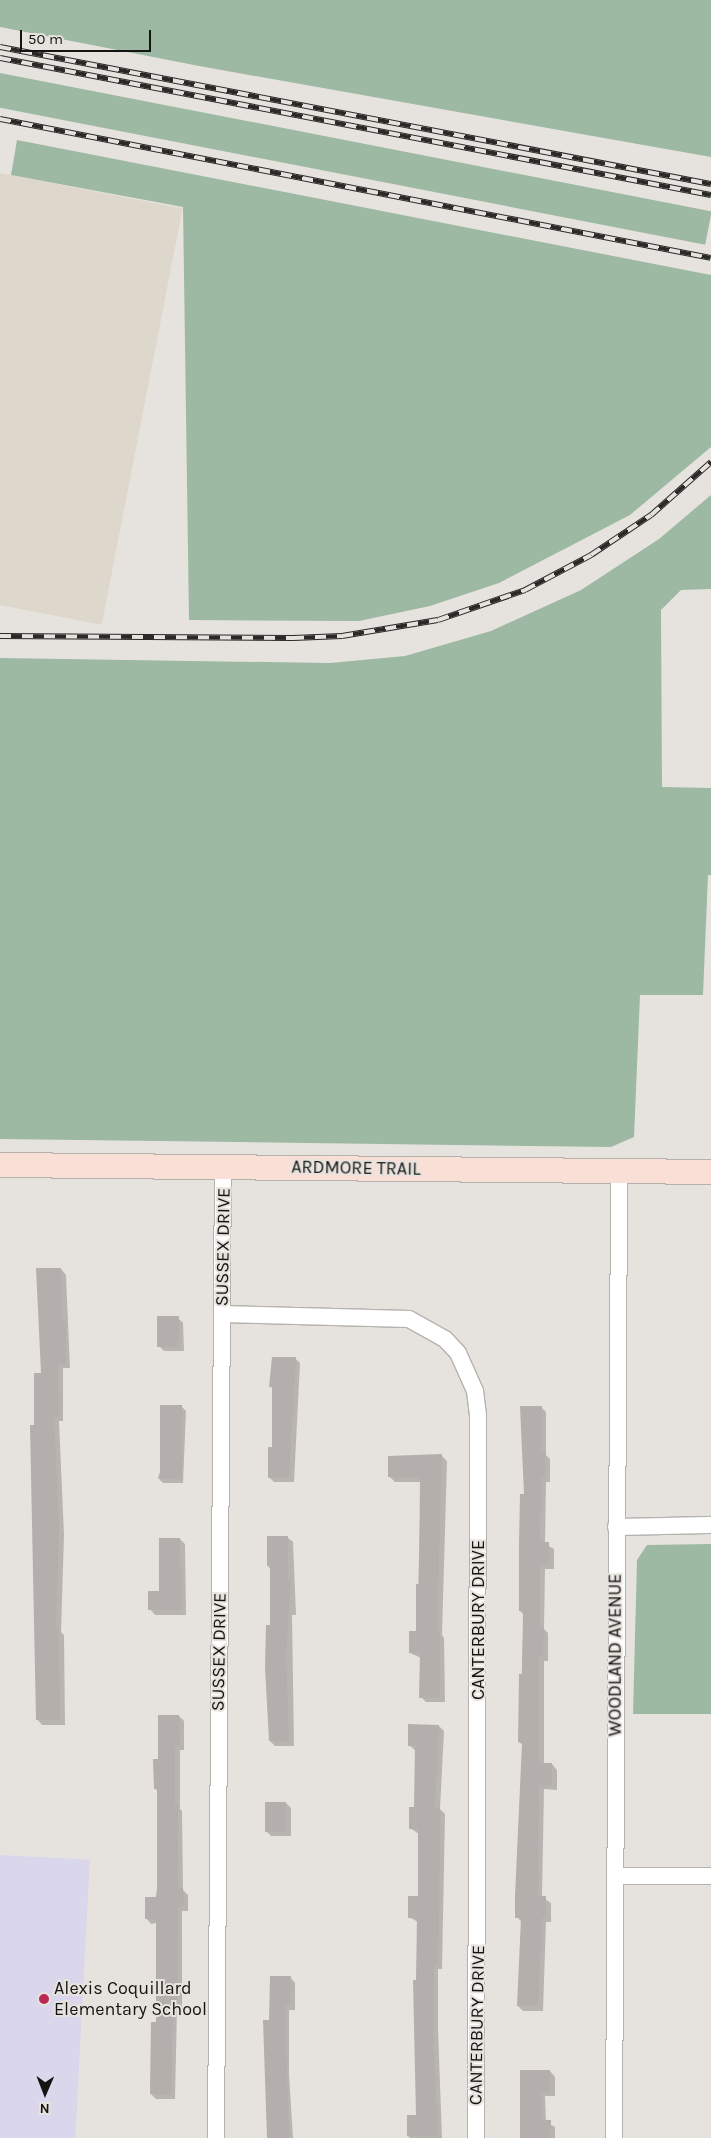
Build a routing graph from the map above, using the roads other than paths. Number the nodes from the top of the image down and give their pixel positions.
1 (0, 1165) edge
2 (224, 1166) junction
3 (620, 1172) junction
4 (711, 1172) edge
5 (222, 1314) junction
6 (711, 1525) edge
7 (616, 1527) junction
8 (615, 1876) junction
9 (711, 1876) edge
10 (216, 2138) edge
11 (476, 2138) edge
12 (614, 2138) edge

1 - 2 street, ARDMORE TRAIL
2 - 3 street, ARDMORE TRAIL
2 - 5 street, SUSSEX DRIVE
3 - 4 street, ARDMORE TRAIL
3 - 7 street, WOODLAND AVENUE
5 - 10 street, SUSSEX DRIVE
5 - 11 street, CANTERBURY DRIVE
6 - 7 street
7 - 8 street, WOODLAND AVENUE
8 - 9 street
8 - 12 street, WOODLAND AVENUE

